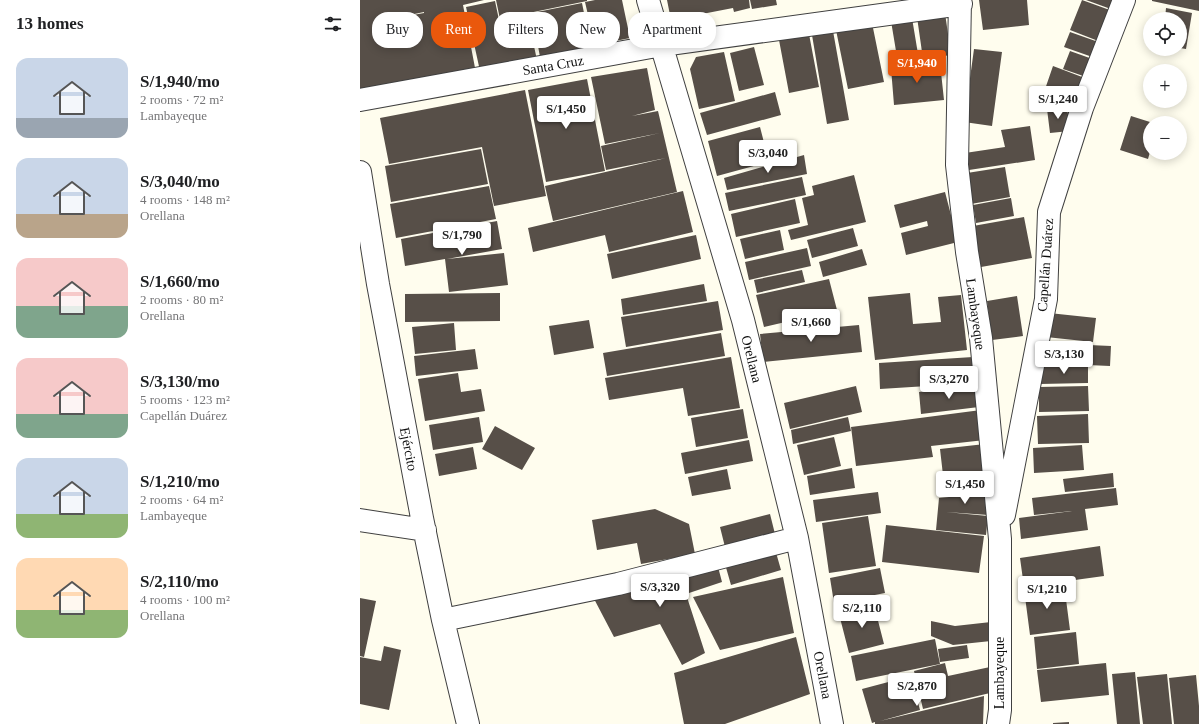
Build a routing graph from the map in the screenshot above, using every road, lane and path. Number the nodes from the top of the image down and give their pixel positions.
1 (648, 0) edge
2 (1124, 0) edge
3 (961, 2) edge
4 (652, 12) edge
5 (716, 37) edge
6 (646, 48) edge
7 (663, 48) edge
8 (360, 100) edge
9 (360, 172) edge
10 (369, 283) edge
11 (360, 520) edge
12 (425, 530) junction
13 (797, 538) junction
14 (1000, 539) junction
15 (442, 620) junction
16 (468, 724) edge
17 (832, 724) edge
18 (998, 724) edge

1 - 4 street, Orellana
2 - 14 street, Capellán Duárez
3 - 5 street, Santa Cruz
3 - 14 street, Lambayeque
6 - 8 street, Santa Cruz
7 - 13 street, Orellana
9 - 10 street, Ejército
10 - 12 street, Ejército
11 - 12 street
12 - 15 street, Ejército
13 - 15 street
13 - 17 street, Orellana
14 - 18 street, Lambayeque
15 - 16 street, Ejército

